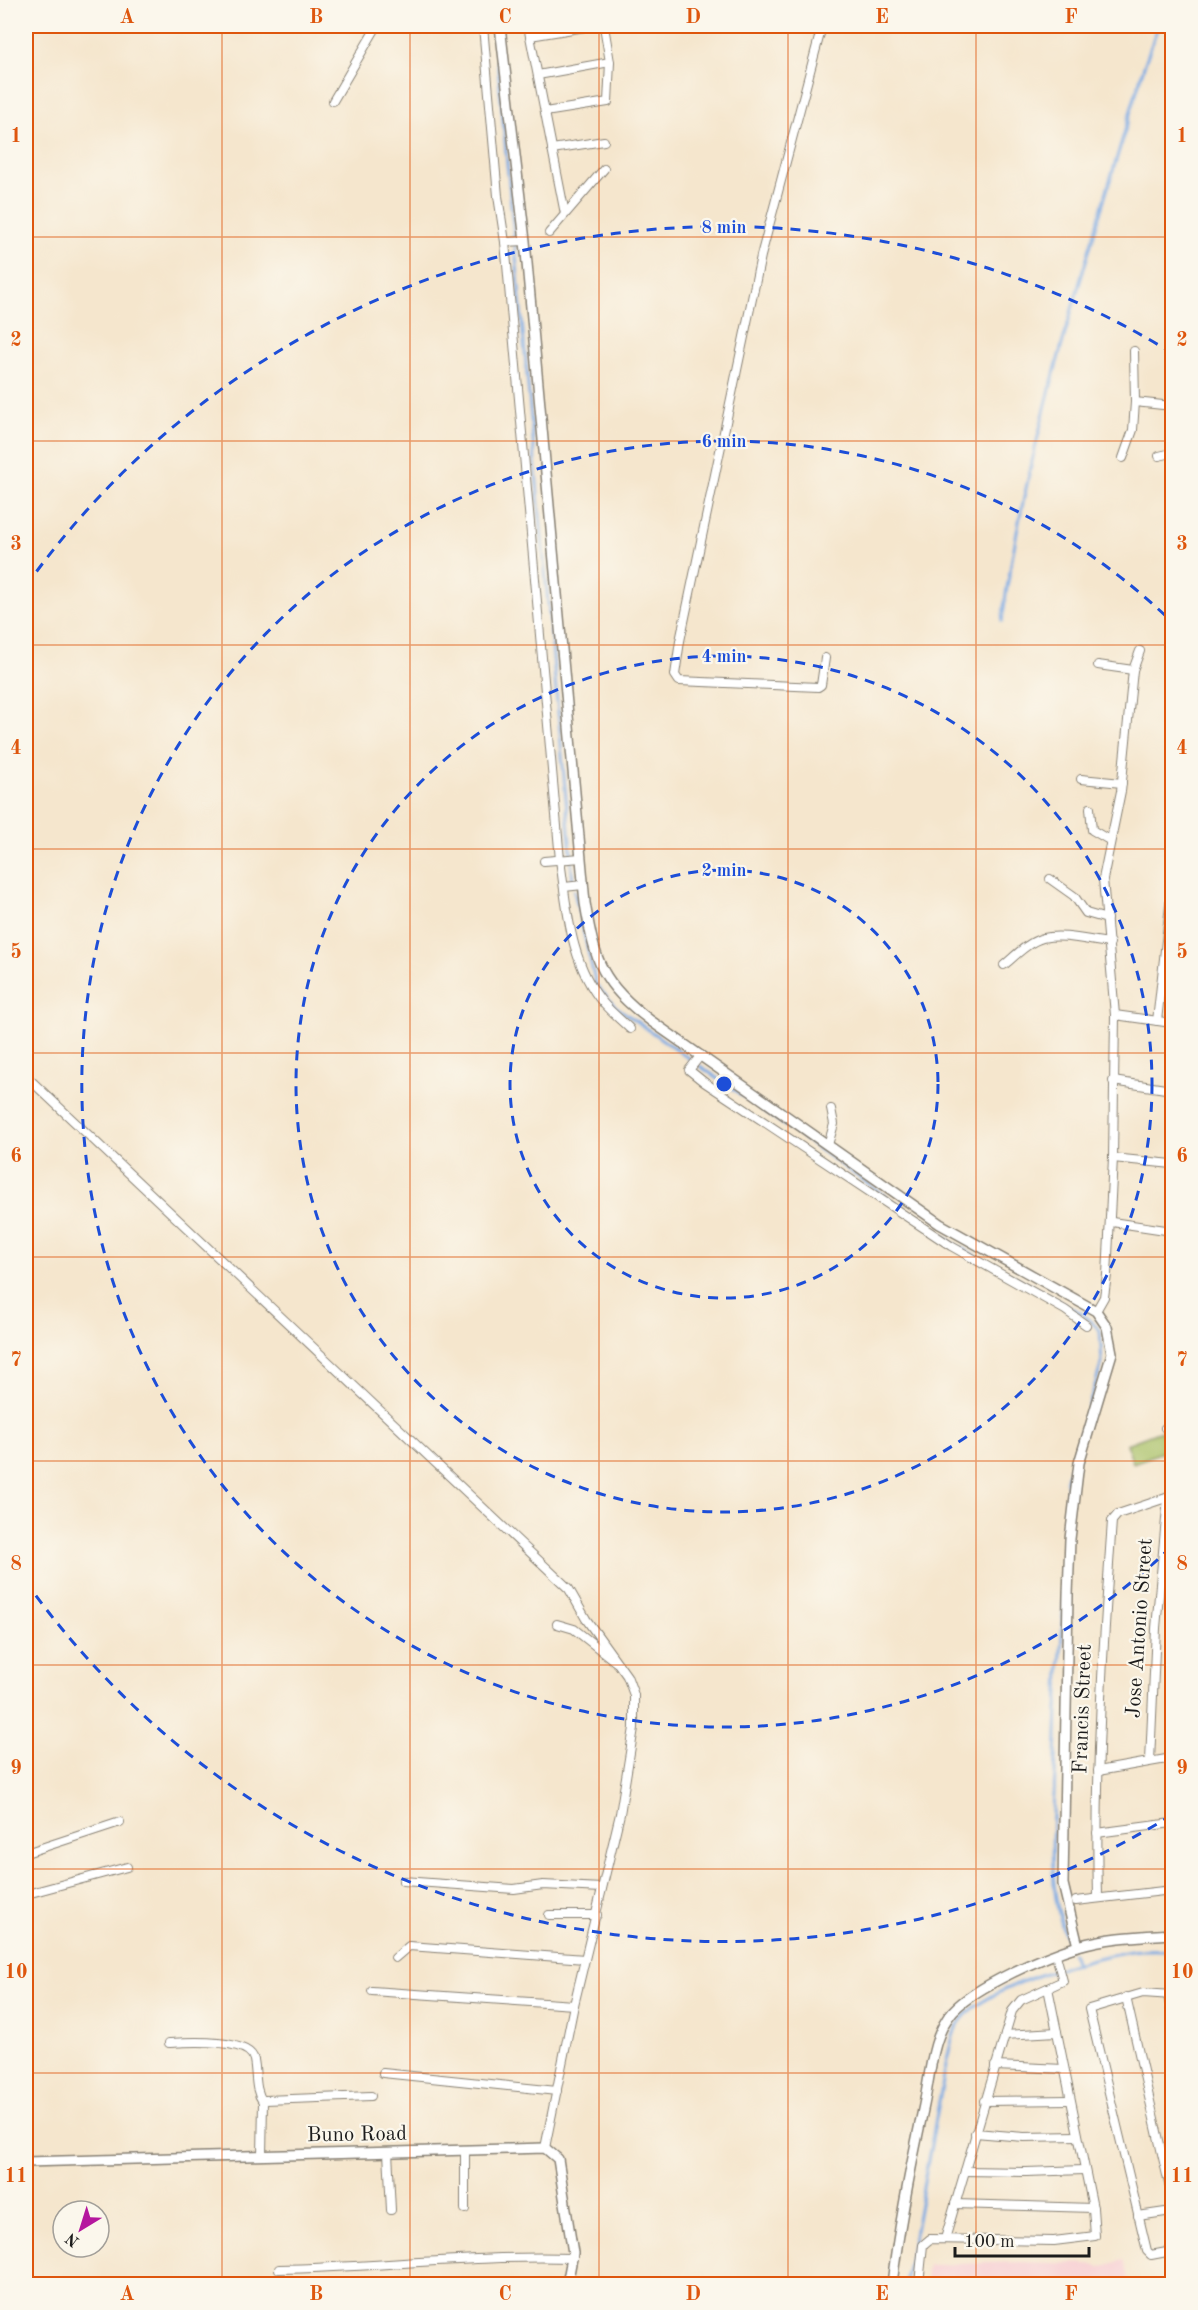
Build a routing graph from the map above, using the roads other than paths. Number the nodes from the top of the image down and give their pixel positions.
1 (377, 26) edge
2 (483, 26) edge
3 (500, 26) edge
4 (528, 26) edge
5 (591, 26) edge
6 (604, 26) edge
7 (822, 26) edge
8 (530, 36) junction
9 (610, 62) junction
10 (538, 75) junction
11 (333, 101) dead end
12 (545, 112) junction
13 (604, 141) dead end
14 (552, 149) junction
15 (604, 169) dead end
16 (566, 214) junction
17 (549, 233) dead end
18 (525, 241) junction
19 (505, 242) junction
20 (1134, 351) dead end
21 (1135, 402) junction
22 (1173, 406) edge
23 (1173, 453) edge
24 (1159, 456) dead end
25 (1123, 458) dead end
26 (1140, 651) dead end
27 (825, 658) dead end
28 (1098, 665) dead end
29 (1133, 670) junction
30 (1081, 779) dead end
31 (1122, 783) junction
32 (1090, 808) dead end
33 (1109, 840) junction
34 (581, 858) junction
35 (560, 860) junction
36 (544, 861) dead end
37 (1050, 879) dead end
38 (583, 885) junction
39 (564, 887) junction
40 (1173, 887) edge
41 (1107, 919) junction
42 (1110, 943) junction
43 (1004, 965) dead end
44 (1115, 1015) junction
45 (1156, 1021) junction
46 (1173, 1023) edge
47 (630, 1029) dead end
48 (701, 1055) junction
49 (26, 1076) edge
50 (1113, 1080) junction
51 (1173, 1090) edge
52 (831, 1109) dead end
53 (828, 1145) junction
54 (1113, 1158) junction
55 (1173, 1164) edge
56 (1112, 1222) junction
57 (1173, 1231) edge
58 (1096, 1311) junction
59 (1086, 1325) dead end
60 (1170, 1497) edge
61 (557, 1624) dead end
62 (620, 1665) junction
63 (1173, 1758) edge
64 (1150, 1761) junction
65 (1098, 1771) junction
66 (120, 1822) dead end
67 (1173, 1823) edge
68 (1096, 1833) junction
69 (26, 1852) edge
70 (127, 1868) dead end
71 (403, 1881) dead end
72 (26, 1887) edge
73 (602, 1888) junction
74 (1173, 1890) edge
75 (1098, 1899) junction
76 (1076, 1901) dead end
77 (549, 1915) dead end
78 (597, 1915) junction
79 (1173, 1934) edge
80 (1078, 1946) junction
81 (395, 1958) dead end
82 (1057, 1958) junction
83 (585, 1959) junction
84 (1048, 1988) junction
85 (372, 1991) dead end
86 (1170, 1995) edge
87 (1126, 1997) junction
88 (574, 2005) junction
89 (1173, 2015) edge
90 (1057, 2032) junction
91 (1005, 2035) junction
92 (169, 2043) dead end
93 (995, 2066) junction
94 (1064, 2069) junction
95 (383, 2073) dead end
96 (557, 2091) junction
97 (371, 2096) dead end
98 (1070, 2100) junction
99 (984, 2101) junction
100 (263, 2102) junction
101 (975, 2133) junction
102 (1078, 2136) junction
103 (545, 2148) junction
104 (465, 2150) junction
105 (388, 2152) junction
106 (262, 2155) junction
107 (26, 2162) edge
108 (1084, 2170) junction
109 (965, 2171) junction
110 (1173, 2197) edge
111 (955, 2204) junction
112 (1093, 2208) junction
113 (465, 2209) dead end
114 (391, 2210) dead end
115 (1173, 2211) edge
116 (1138, 2216) junction
117 (945, 2239) junction
118 (1173, 2251) edge
119 (573, 2258) junction
120 (279, 2269) dead end
121 (567, 2284) edge
122 (892, 2284) edge
123 (919, 2284) edge

1 - 11 street
2 - 19 street
3 - 18 street
4 - 8 street
5 - 8 street
6 - 9 street
7 - 27 street
8 - 10 street
9 - 10 street
9 - 12 street
10 - 12 street
12 - 14 street
13 - 14 street
14 - 16 street
15 - 16 street
16 - 17 street
18 - 19 street
18 - 34 street
19 - 35 street
20 - 21 street
21 - 22 street
21 - 25 street
23 - 24 street
26 - 29 street
28 - 29 street
29 - 31 street
30 - 31 street
31 - 33 street
32 - 33 street
33 - 41 street
34 - 35 street
34 - 38 street
35 - 36 street
35 - 39 street
37 - 41 street
38 - 39 street
38 - 48 street
39 - 47 street
40 - 45 street
41 - 42 street
42 - 43 street
42 - 44 street
44 - 45 street
44 - 50 street
45 - 46 street
48 - 53 street
48 - 59 street
49 - 62 street
50 - 51 street
50 - 54 street
52 - 53 street
53 - 58 street
54 - 55 street
54 - 56 street
56 - 57 street
56 - 58 street
58 - 80 street
60 - 64 street, Jose Antonio Street
60 - 65 street, Francis Street
61 - 62 street
62 - 73 street
63 - 64 street
64 - 65 street
65 - 68 street, Francis Street
66 - 69 street
67 - 68 street
68 - 75 street, Francis Street
70 - 72 street
71 - 73 street
73 - 78 street
74 - 75 street
75 - 76 street
77 - 78 street
78 - 83 street
79 - 80 street
80 - 82 street
81 - 83 street
82 - 84 street
82 - 122 street
83 - 88 street
84 - 90 street
84 - 91 street
85 - 88 street
86 - 87 street
86 - 89 street
87 - 110 street
87 - 116 street
88 - 96 street
90 - 91 street
90 - 94 street
91 - 93 street
92 - 100 street
93 - 94 street
93 - 99 street
94 - 98 street
95 - 96 street
96 - 103 street
97 - 100 street
98 - 99 street
98 - 102 street
99 - 101 street
100 - 106 street
101 - 102 street
101 - 109 street
102 - 108 street
103 - 104 street, Buno Road
103 - 119 street
104 - 105 street, Buno Road
104 - 113 street
105 - 106 street, Buno Road
105 - 114 street
106 - 107 street, Buno Road
108 - 109 street
108 - 112 street
109 - 111 street
111 - 112 street
111 - 117 street
112 - 117 street
115 - 116 street
116 - 118 street
117 - 123 street
119 - 120 street
119 - 121 street

